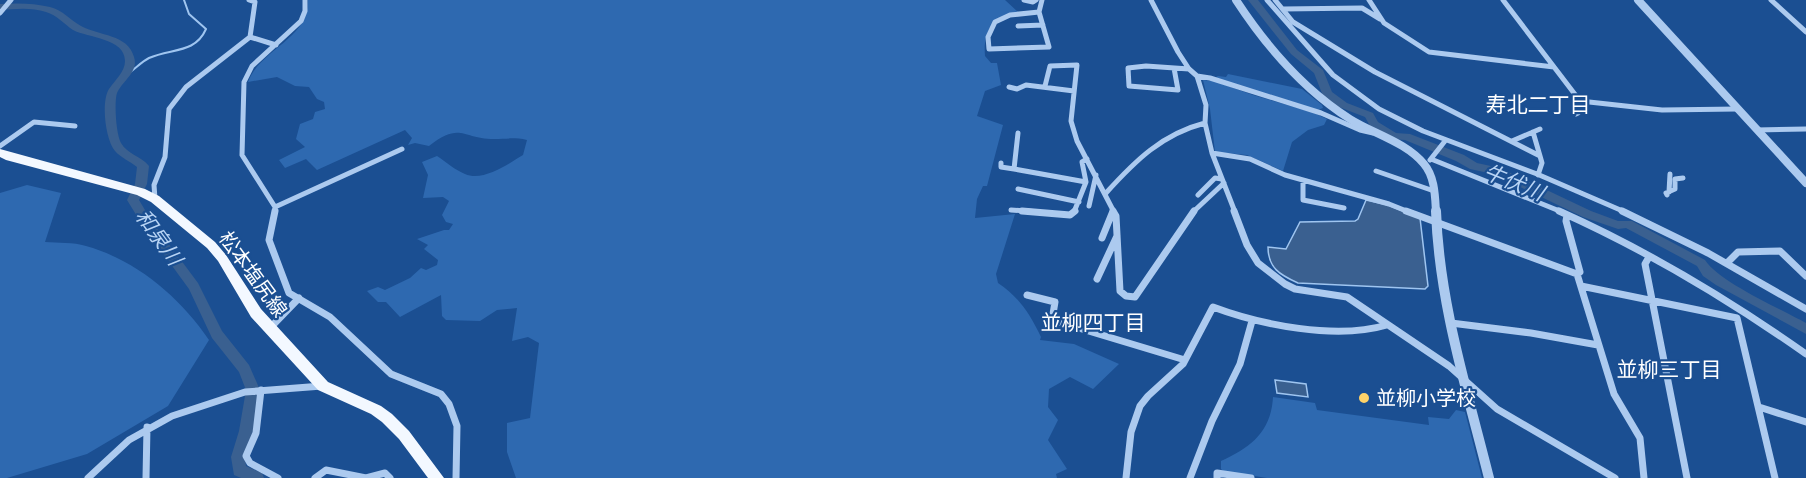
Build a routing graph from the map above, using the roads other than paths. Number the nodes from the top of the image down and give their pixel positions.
1 (11, 0) edge
2 (249, 0) edge
3 (305, 0) edge
4 (1024, 0) edge
5 (1036, 0) edge
6 (1042, 0) edge
7 (1151, 0) edge
8 (1236, 0) edge
9 (1267, 0) edge
10 (1275, 0) edge
11 (1369, 0) edge
12 (1503, 0) edge
13 (1638, 0) edge
14 (1772, 0) edge
15 (3, 9) edge
16 (1283, 9) junction
17 (1040, 12) junction
18 (1380, 19) junction
19 (1043, 25) junction
20 (1018, 26) dead end
21 (1806, 32) edge
22 (250, 37) junction
23 (276, 45) junction
24 (1554, 67) junction
25 (1174, 68) junction
26 (1189, 69) junction
27 (1197, 76) junction
28 (1045, 86) junction
29 (1009, 87) dead end
30 (1074, 91) junction
31 (1580, 101) junction
32 (1333, 108) junction
33 (1737, 109) junction
34 (1321, 113) junction
35 (1576, 114) dead end
36 (1205, 123) junction
37 (70, 127) dead end
38 (1540, 129) dead end
39 (1806, 129) edge
40 (1756, 130) junction
41 (1533, 132) junction
42 (1018, 133) dead end
43 (1375, 134) junction
44 (1512, 141) junction
45 (1445, 142) junction
46 (0, 146) edge
47 (402, 149) dead end
48 (0, 153) edge
49 (1212, 153) junction
50 (1540, 156) junction
51 (1087, 159) junction
52 (1430, 160) junction
53 (1001, 163) dead end
54 (1014, 169) junction
55 (1376, 171) dead end
56 (1538, 174) junction
57 (1670, 174) dead end
58 (1096, 176) junction
59 (1683, 178) dead end
60 (1303, 180) junction
61 (1223, 181) junction
62 (1086, 182) junction
63 (1806, 183) edge
64 (1018, 189) dead end
65 (1434, 191) junction
66 (1106, 193) junction
67 (1198, 195) dead end
68 (155, 199) junction
69 (1079, 202) junction
70 (1089, 206) dead end
71 (275, 207) junction
72 (1344, 208) dead end
73 (1011, 210) dead end
74 (1113, 210) junction
75 (1567, 215) junction
76 (1436, 224) junction
77 (1118, 235) junction
78 (1102, 238) dead end
79 (1649, 257) junction
80 (1727, 263) junction
81 (1577, 274) junction
82 (1806, 276) edge
83 (1098, 279) dead end
84 (1581, 286) junction
85 (1027, 295) dead end
86 (299, 298) junction
87 (1654, 299) junction
88 (1806, 309) edge
89 (1252, 321) junction
90 (1450, 323) junction
91 (1388, 325) junction
92 (269, 329) junction
93 (1598, 345) junction
94 (1806, 354) edge
95 (1185, 360) junction
96 (1465, 382) junction
97 (323, 386) junction
98 (259, 390) junction
99 (1759, 407) junction
100 (1806, 422) edge
101 (147, 427) junction
102 (88, 478) edge
103 (146, 478) edge
104 (278, 478) edge
105 (315, 478) edge
106 (390, 478) edge
107 (437, 478) edge
108 (456, 478) edge
109 (1126, 478) edge
110 (1190, 478) edge
111 (1217, 478) edge
112 (1251, 478) edge
113 (1489, 478) edge
114 (1615, 478) edge
115 (1644, 478) edge
116 (1687, 478) edge
117 (1775, 478) edge

1 - 15 street
2 - 22 street
3 - 23 street
4 - 5 street
6 - 17 street
7 - 26 street
8 - 32 street
9 - 45 street
10 - 16 street
11 - 18 street
12 - 24 street
13 - 33 street
14 - 21 street
16 - 18 street
16 - 44 street
17 - 19 street
17 - 19 street
18 - 24 street
19 - 20 street
22 - 23 street
22 - 68 street
23 - 71 street
24 - 31 street
25 - 25 street
25 - 26 street
26 - 27 street
27 - 34 street
27 - 36 street
28 - 29 street
28 - 30 street
28 - 30 street
30 - 51 street
31 - 33 street
31 - 35 street
32 - 34 street
32 - 43 street
33 - 40 street
34 - 43 street
36 - 49 street
36 - 66 street
37 - 46 street
38 - 41 street
39 - 40 street
40 - 63 street
41 - 44 street
41 - 50 street
42 - 54 street
43 - 52 street
44 - 50 street
45 - 52 street
45 - 56 street
47 - 71 street
48 - 68 main road, 松本塩尻線
49 - 60 street
49 - 61 street
50 - 56 street
51 - 58 street
51 - 62 street
52 - 65 street
52 - 75 street
53 - 54 street
54 - 62 street
55 - 65 street
56 - 80 street
57 - 59 street
58 - 66 street
58 - 70 street
60 - 72 street
60 - 76 street
61 - 67 street
61 - 77 street
61 - 91 street
62 - 69 street
64 - 69 street
65 - 76 street
66 - 74 street
68 - 92 main road, 松本塩尻線
69 - 73 street
71 - 86 street
74 - 77 street
74 - 78 street
75 - 79 street
75 - 81 street
76 - 81 street
76 - 90 street
77 - 83 street
79 - 87 street
79 - 94 street
80 - 82 street
80 - 88 street
81 - 84 street
84 - 87 street
84 - 93 street
85 - 95 street
86 - 92 street
86 - 108 street
87 - 99 street
87 - 116 street
89 - 91 street
89 - 95 street
89 - 110 street
90 - 93 street
90 - 96 street
91 - 96 street
92 - 97 main road, 松本塩尻線
93 - 115 street
95 - 109 street
96 - 113 street
96 - 114 street
97 - 98 street
97 - 107 main road, 松本塩尻線
98 - 101 street
98 - 104 street
99 - 100 street
99 - 117 street
101 - 102 street
101 - 103 street
105 - 106 street
111 - 112 street

